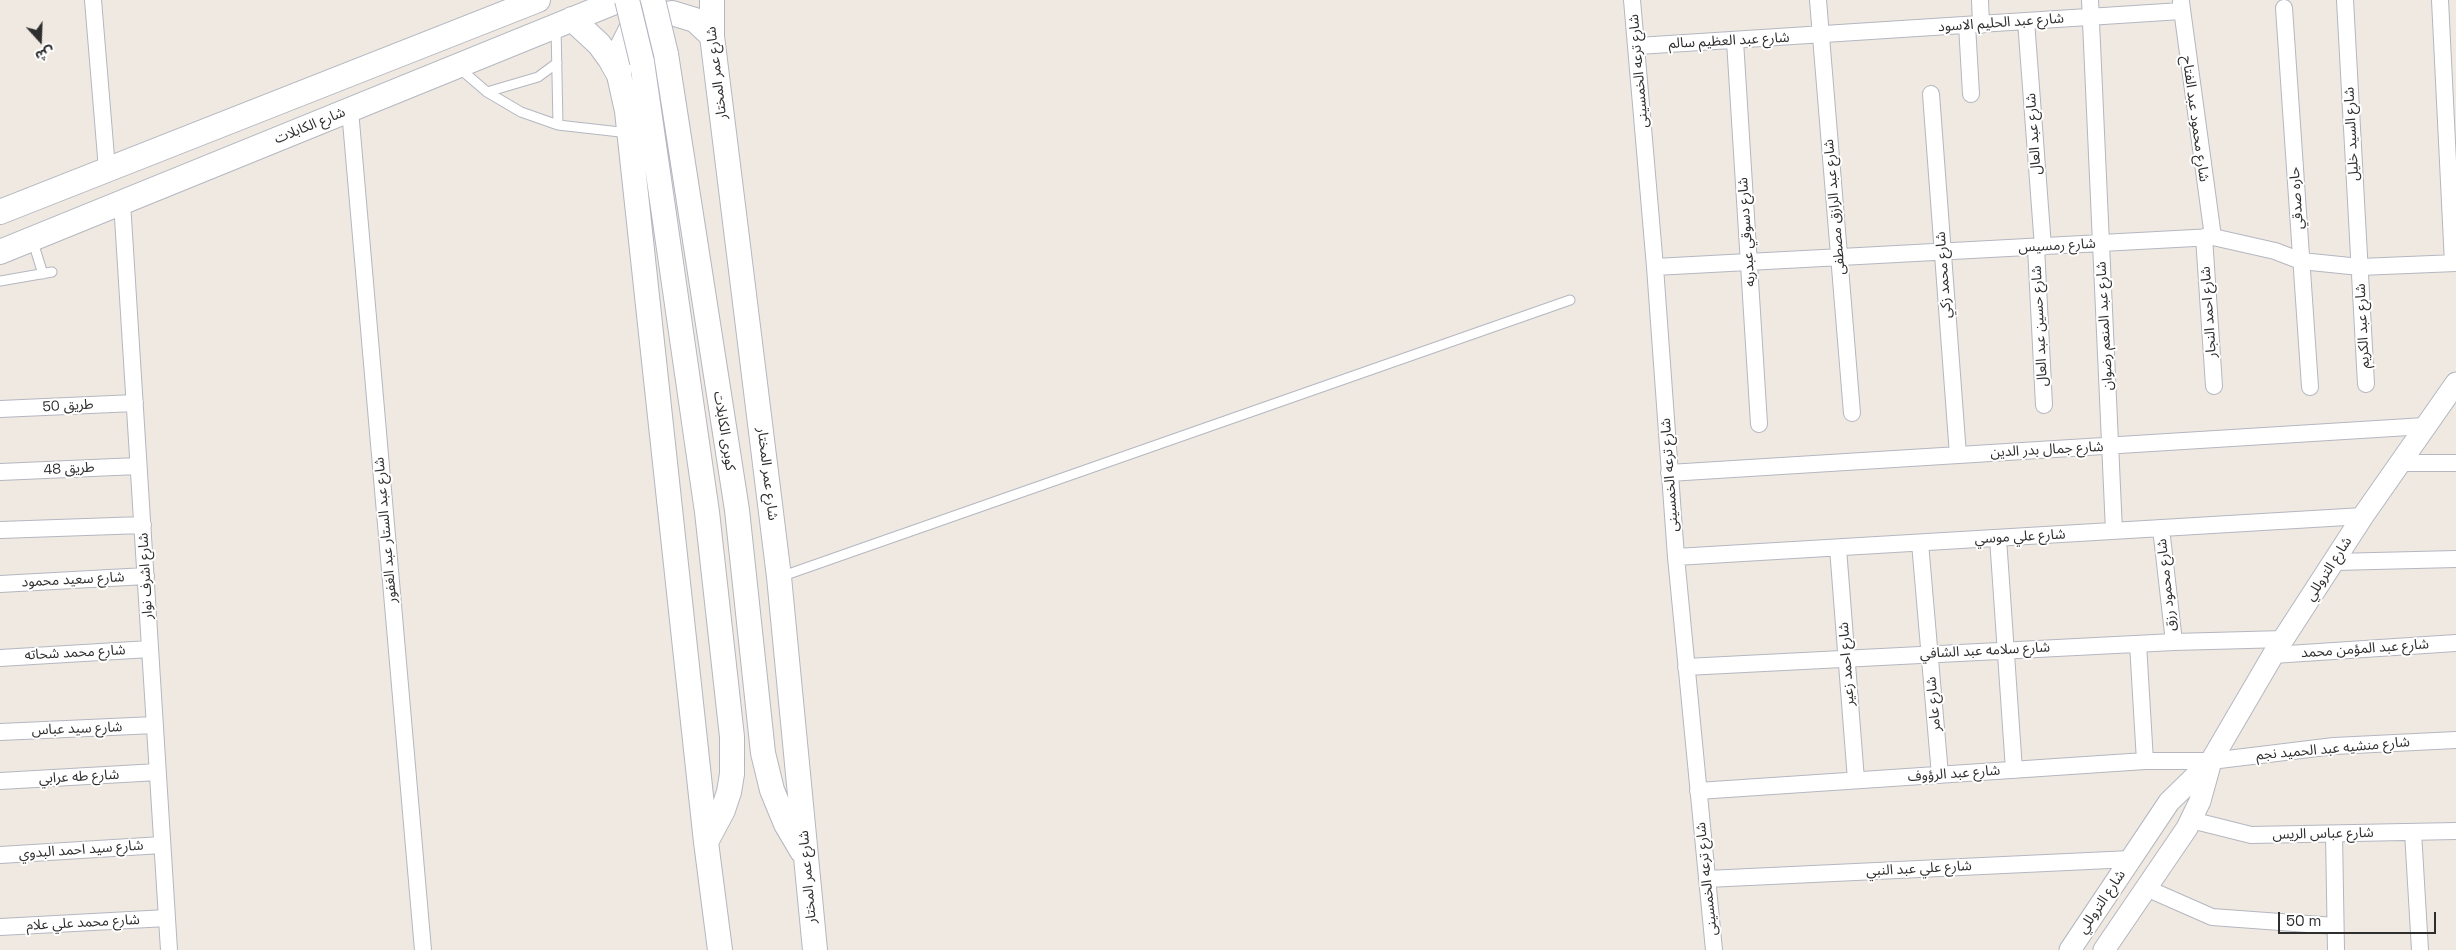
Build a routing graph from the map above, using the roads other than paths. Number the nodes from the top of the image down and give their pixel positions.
1 (93, 0) edge
2 (538, 0) edge
3 (620, 0) edge
4 (627, 0) edge
5 (653, 0) edge
6 (712, 0) edge
7 (1632, 0) edge
8 (1818, 0) edge
9 (1980, 0) edge
10 (2090, 0) edge
11 (2345, 0) edge
12 (2440, 0) edge
13 (2181, 6) edge
14 (2284, 8) dead end
15 (2090, 17) junction
16 (2026, 21) junction
17 (564, 22) junction
18 (1974, 25) junction
19 (1821, 35) junction
20 (712, 36) junction
21 (1735, 41) junction
22 (1638, 46) junction
23 (557, 63) junction
24 (457, 66) junction
25 (619, 75) junction
26 (486, 92) junction
27 (1931, 94) dead end
28 (1971, 94) dead end
29 (2450, 96) edge
30 (350, 110) junction
31 (558, 124) junction
32 (629, 133) junction
33 (107, 169) junction
34 (122, 202) junction
35 (0, 212) edge
36 (2209, 237) junction
37 (32, 238) junction
38 (2101, 243) junction
39 (2039, 247) junction
40 (0, 252) edge
41 (1943, 252) junction
42 (1839, 258) junction
43 (2301, 261) junction
44 (1749, 262) junction
45 (2455, 263) edge
46 (1655, 267) junction
47 (2360, 267) junction
48 (0, 281) edge
49 (1570, 300) dead end
50 (2366, 384) dead end
51 (2214, 386) dead end
52 (2310, 387) dead end
53 (2453, 392) edge
54 (135, 403) junction
55 (2044, 405) dead end
56 (0, 409) edge
57 (1852, 413) dead end
58 (1759, 424) dead end
59 (2425, 426) junction
60 (2110, 446) junction
61 (1958, 455) junction
62 (2401, 463) junction
63 (2456, 463) edge
64 (138, 466) junction
65 (0, 472) edge
66 (1669, 473) junction
67 (2363, 516) junction
68 (143, 525) junction
69 (2161, 528) junction
70 (0, 530) edge
71 (2114, 531) junction
72 (1998, 538) junction
73 (1920, 543) junction
74 (1838, 548) junction
75 (1676, 557) junction
76 (2456, 560) edge
77 (2334, 562) junction
78 (146, 576) junction
79 (780, 577) junction
80 (0, 584) edge
81 (2174, 642) junction
82 (2456, 643) edge
83 (2138, 644) junction
84 (2278, 647) junction
85 (150, 649) junction
86 (2006, 650) junction
87 (1930, 654) junction
88 (0, 658) edge
89 (1846, 658) junction
90 (1686, 667) junction
91 (155, 725) junction
92 (0, 732) edge
93 (2456, 740) edge
94 (2145, 761) junction
95 (2210, 761) junction
96 (2014, 770) junction
97 (158, 772) junction
98 (1940, 775) junction
99 (1856, 780) junction
100 (0, 781) edge
101 (1698, 791) junction
102 (2191, 820) junction
103 (2456, 831) edge
104 (2413, 832) junction
105 (2334, 834) junction
106 (706, 842) junction
107 (162, 845) junction
108 (0, 855) edge
109 (806, 856) junction
110 (2131, 859) junction
111 (1707, 879) junction
112 (2146, 888) junction
113 (167, 918) junction
114 (2335, 926) junction
115 (0, 927) edge
116 (169, 950) edge
117 (423, 950) edge
118 (720, 950) edge
119 (815, 950) edge
120 (1714, 950) edge
121 (2070, 950) edge
122 (2104, 950) edge
123 (2336, 950) edge
124 (2420, 950) edge

1 - 33 street
2 - 33 main road
3 - 17 main road, شارع الكابلات
4 - 106 main road, كوبرى الكابلات, bridge
5 - 109 main road, كوبرى الكابلات, bridge
6 - 20 main road, شارع عمر المختار
7 - 22 street, شارع ترعه الخمسينى
8 - 19 street, شارع عبد الرازق مصطفى
9 - 18 street
10 - 15 street, شارع عبد المنعم رضوان
11 - 47 street, شارع السيد خليل
12 - 29 street
13 - 15 street, شارع عبد الحليم الاسود
13 - 36 street, شارع محمود عبد الفتاح
14 - 43 street, حاره صدقي
15 - 16 street, شارع عبد الحليم الاسود
15 - 38 street, شارع عبد المنعم رضوان
16 - 18 street, شارع عبد الحليم الاسود
16 - 39 street, شارع عبد العال
17 - 23 lane
17 - 24 main road, شارع الكابلات
17 - 25 main road
18 - 19 street, شارع عبد الحليم الاسود
18 - 28 street
19 - 21 street, شارع عبد العظيم سالم
19 - 42 street, شارع عبد الرازق مصطفى
20 - 25 main road
20 - 79 main road, شارع عمر المختار
21 - 22 street, شارع عبد العظيم سالم
21 - 44 street, شارع دسوقي عبدربه
22 - 46 street, شارع ترعه الخمسينى
23 - 26 lane
23 - 31 lane
24 - 26 lane
24 - 30 main road, شارع الكابلات
25 - 32 main road
26 - 31 lane
27 - 41 street, شارع محمد زكي
29 - 45 street
30 - 34 main road, شارع الكابلات
30 - 117 street, شارع عبد الستار عبد الغفور
31 - 32 lane
32 - 106 main road
33 - 35 main road
34 - 37 main road, شارع الكابلات
34 - 54 street, شارع اشرف نوار
36 - 38 street, شارع رمسيس
36 - 43 street, شارع رمسيس
36 - 51 street, شارع احمد النجار
37 - 40 main road, شارع الكابلات
37 - 48 lane
38 - 39 street, شارع رمسيس
38 - 60 street, شارع عبد المنعم رضوان
39 - 41 street, شارع رمسيس
39 - 55 street, شارع حسين عبد العال
41 - 42 street, شارع رمسيس
41 - 61 street, شارع محمد زكي
42 - 44 street, شارع رمسيس
42 - 57 street, شارع عبد الرازق مصطفى
43 - 47 street, شارع رمسيس
43 - 52 street, حاره صدقي
44 - 46 street, شارع رمسيس
44 - 58 street, شارع دسوقي عبدربه
45 - 47 street, شارع رمسيس
46 - 66 street, شارع ترعه الخمسينى
47 - 50 street, شارع عبد الكريم
49 - 79 lane
53 - 59 street, شارع التروللي
54 - 56 street, طريق 50
54 - 64 street, شارع اشرف نوار
59 - 60 street, شارع جمال بدر الدين
59 - 62 street, شارع التروللي
60 - 61 street, شارع جمال بدر الدين
60 - 71 street, شارع عبد المنعم رضوان
61 - 66 street, شارع جمال بدر الدين
62 - 63 street
62 - 67 street, شارع التروللي
64 - 65 street, طريق 48
64 - 68 street, شارع اشرف نوار
66 - 75 street, شارع ترعه الخمسينى
67 - 69 street, شارع علي موسي
67 - 77 street, شارع التروللي
68 - 70 street
68 - 78 street, شارع اشرف نوار
69 - 71 street, شارع علي موسي
69 - 81 street, شارع محمود رزق
71 - 72 street, شارع علي موسي
72 - 73 street, شارع علي موسي
72 - 86 street
73 - 74 street, شارع علي موسي
73 - 87 street, شارع عامر
74 - 75 street, شارع علي موسي
74 - 89 street, شارع احمد زعير
75 - 90 street, شارع ترعه الخمسينى
76 - 77 street
77 - 84 street, شارع التروللي
78 - 80 street, شارع سعيد محمود
78 - 85 street, شارع اشرف نوار
79 - 109 main road, شارع عمر المختار
81 - 83 street, شارع سلامه عبد الشافي
81 - 84 street, شارع سلامه عبد الشافي
82 - 84 street, شارع عبد المؤمن محمد
83 - 86 street, شارع سلامه عبد الشافي
83 - 94 street
84 - 95 street, شارع التروللي
85 - 88 street, شارع محمد شحاته
85 - 91 street, شارع اشرف نوار
86 - 87 street, شارع سلامه عبد الشافي
86 - 96 street
87 - 89 street, شارع سلامه عبد الشافي
87 - 98 street, شارع عامر
89 - 90 street, شارع سلامه عبد الشافي
89 - 99 street, شارع احمد زعير
90 - 101 street, شارع ترعه الخمسينى
91 - 92 street, شارع سيد عباس
91 - 97 street, شارع اشرف نوار
93 - 95 street, شارع منشيه عبد الحميد نجم
94 - 95 street, شارع عبد الرؤوف
94 - 96 street, شارع عبد الرؤوف
95 - 102 street, شارع التروللي
95 - 110 street, شارع التروللي
96 - 98 street, شارع عبد الرؤوف
97 - 100 street, شارع طه عرابي
97 - 107 street, شارع اشرف نوار
98 - 99 street, شارع عبد الرؤوف
99 - 101 street, شارع عبد الرؤوف
101 - 111 street, شارع ترعه الخمسينى
102 - 105 street, شارع عباس الريس
102 - 112 street, شارع التروللي
103 - 104 street, شارع عباس الريس
104 - 105 street, شارع عباس الريس
104 - 124 street
105 - 114 street
106 - 118 main road
107 - 108 street, شارع سيد احمد البدوي
107 - 113 street, شارع اشرف نوار
109 - 119 main road, شارع عمر المختار
110 - 111 street, شارع علي عبد النبي
110 - 121 street, شارع التروللي
111 - 120 street, شارع ترعه الخمسينى
112 - 114 street
112 - 122 street, شارع التروللي
113 - 115 street, شارع محمد علي علام
113 - 116 street, شارع اشرف نوار
114 - 123 street

